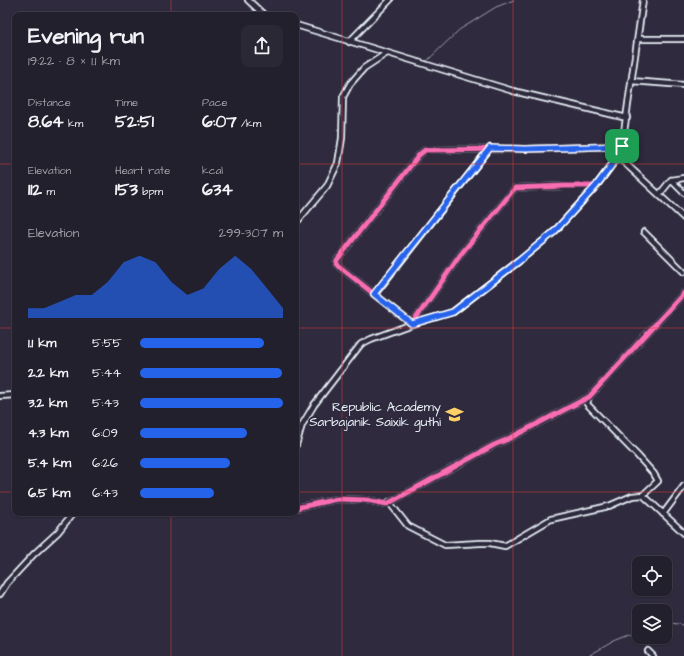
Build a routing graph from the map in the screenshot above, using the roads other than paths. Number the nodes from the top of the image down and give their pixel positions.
1 (248, 0) edge
2 (390, 0) edge
3 (643, 0) edge
4 (261, 12) edge
5 (299, 26) edge
6 (638, 36) junction
7 (684, 39) edge
8 (349, 42) junction
9 (387, 53) junction
10 (631, 81) junction
11 (684, 85) edge
12 (627, 118) junction
13 (622, 146) junction
14 (490, 148) junction
15 (617, 158) junction
16 (684, 178) edge
17 (672, 180) junction
18 (596, 186) junction
19 (684, 193) edge
20 (659, 195) junction
21 (684, 218) edge
22 (299, 220) edge
23 (644, 232) dead end
24 (684, 272) edge
25 (684, 292) edge
26 (374, 294) junction
27 (412, 324) junction
28 (12, 395) edge
29 (0, 396) edge
30 (589, 397) junction
31 (299, 434) edge
32 (684, 486) edge
33 (643, 495) junction
34 (389, 502) junction
35 (299, 507) edge
36 (663, 514) junction
37 (71, 516) edge
38 (684, 533) edge
39 (0, 594) edge
40 (648, 651) dead end
41 (653, 656) edge

1 - 4 street
2 - 8 street
3 - 6 street
5 - 8 street
6 - 7 street
6 - 10 street
8 - 9 street
9 - 12 street
9 - 22 street
10 - 11 street
10 - 12 street
12 - 13 street
13 - 14 street
13 - 15 street
14 - 26 street
14 - 26 street
15 - 18 street
15 - 20 street
16 - 17 street
17 - 19 street
17 - 20 street
18 - 27 street
18 - 27 street
20 - 21 street
23 - 24 street
25 - 30 street
26 - 27 street
27 - 31 street
28 - 29 street
30 - 33 street
30 - 34 street
32 - 36 street
33 - 34 street
33 - 36 street
34 - 35 street
36 - 38 street
37 - 39 street
40 - 41 street

